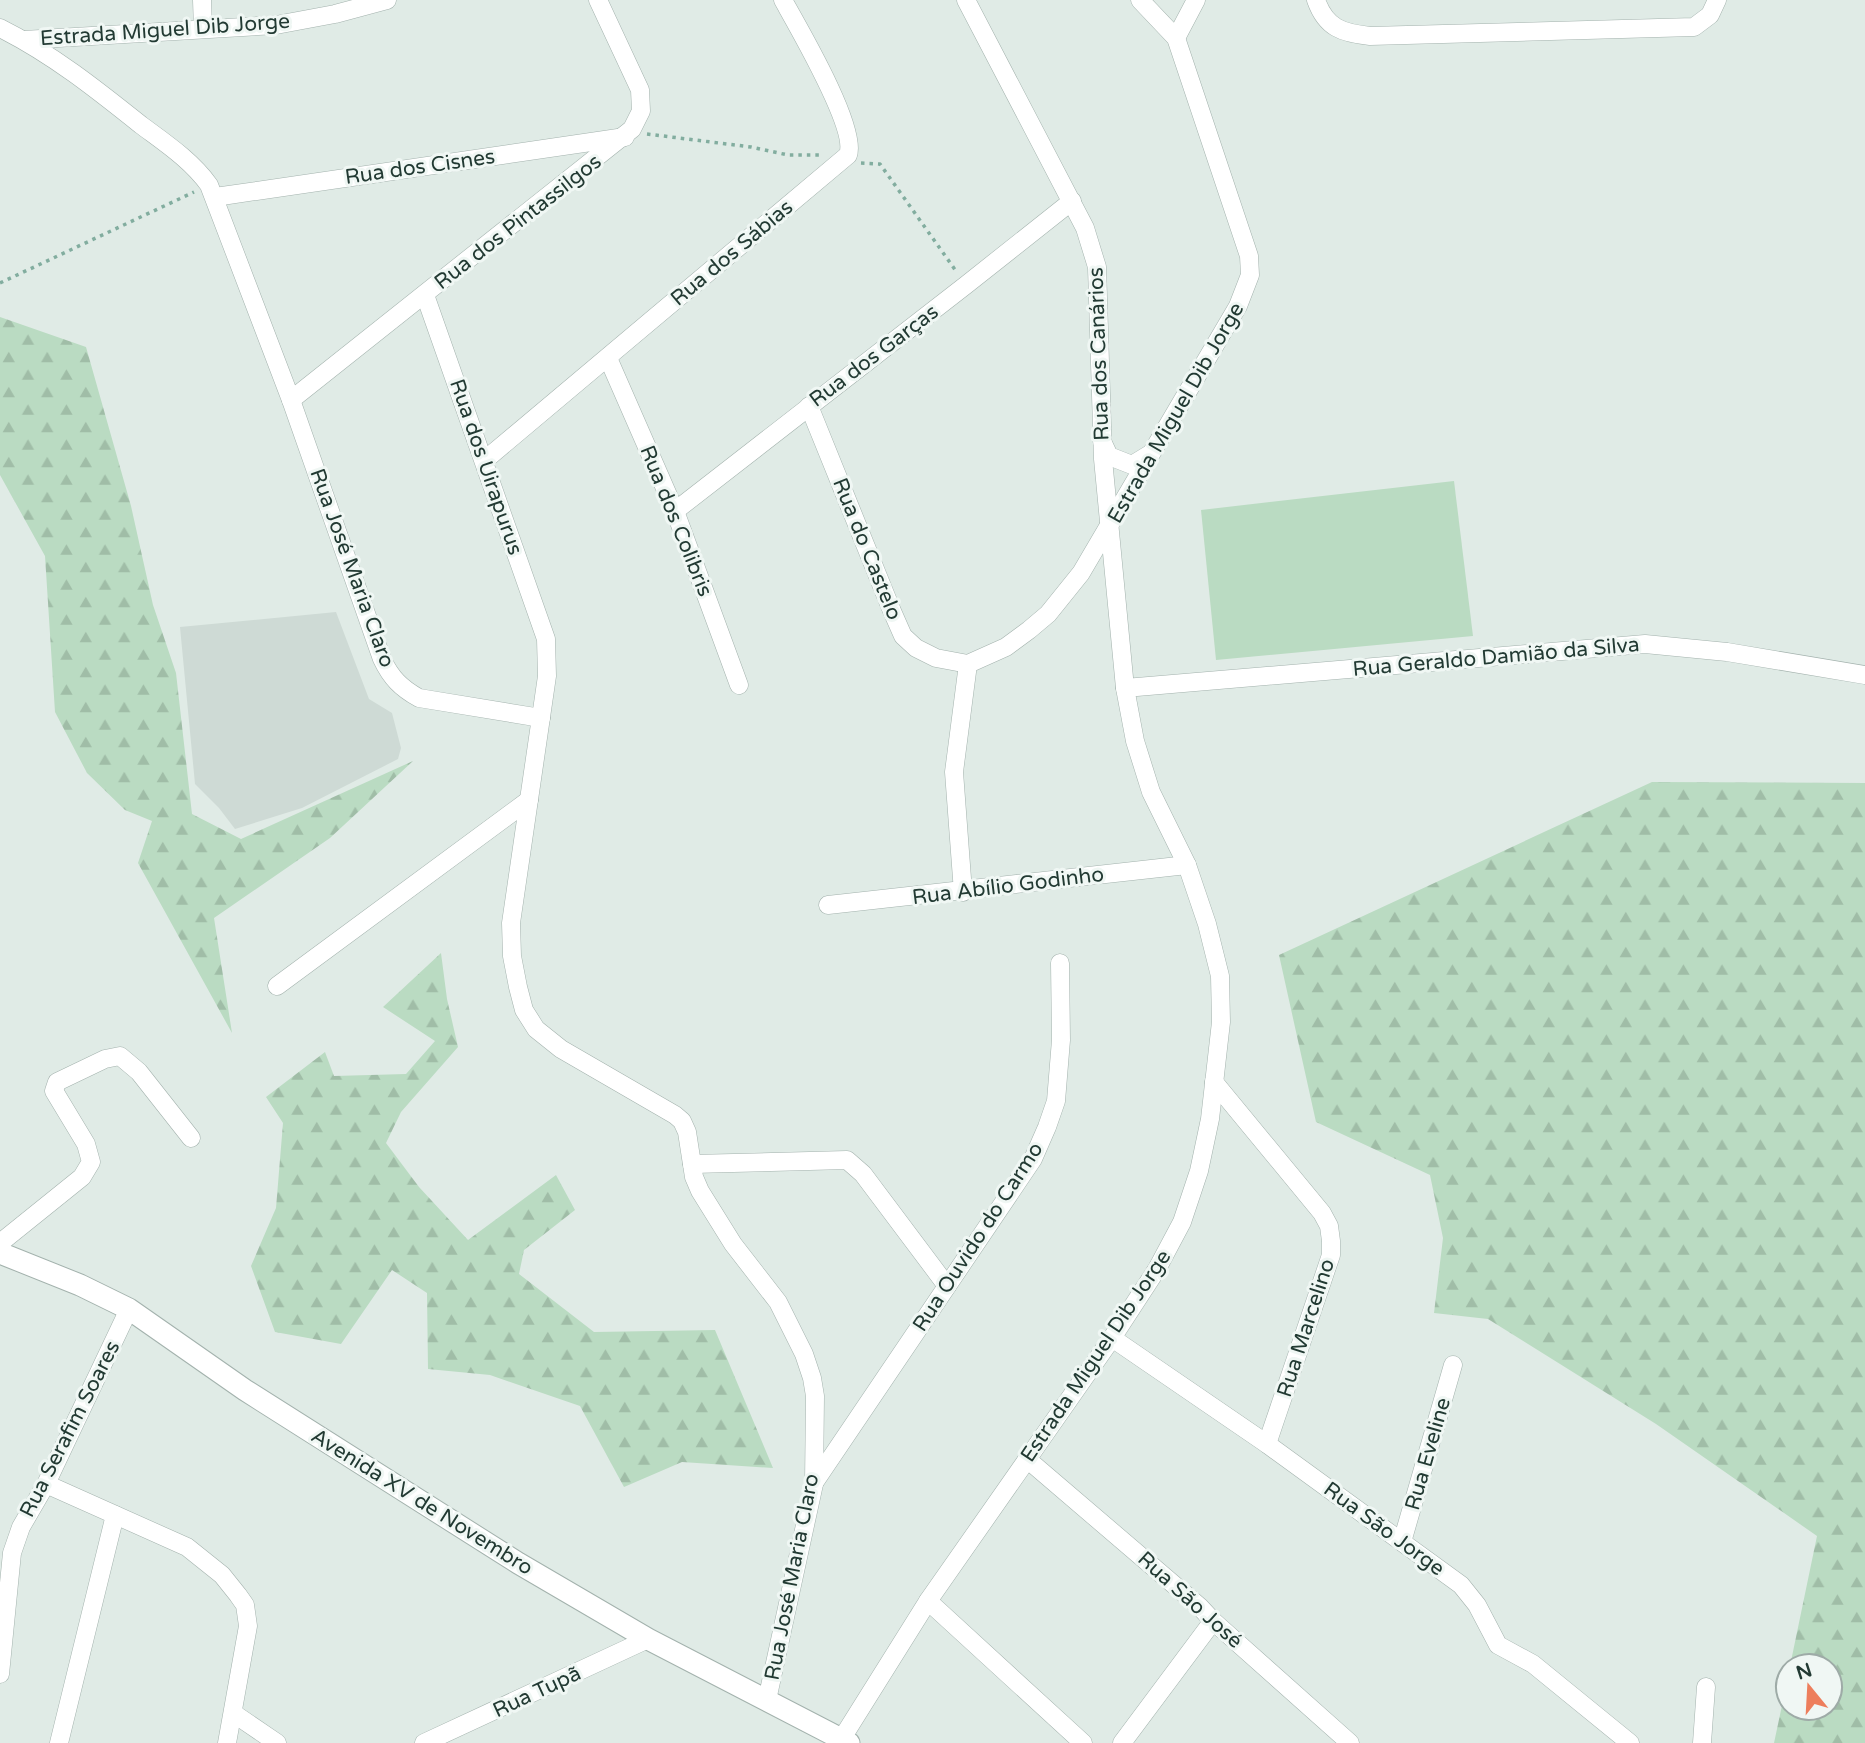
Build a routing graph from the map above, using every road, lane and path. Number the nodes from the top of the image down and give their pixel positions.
1 (202, 0) edge
2 (387, 0) edge
3 (598, 0) edge
4 (783, 0) edge
5 (966, 0) edge
6 (1140, 0) edge
7 (1196, 0) edge
8 (1316, 0) edge
9 (1717, 0) edge
10 (0, 29) edge
11 (203, 29) junction
12 (1176, 38) junction
13 (24, 40) junction
14 (628, 133) junction
15 (845, 158) junction
16 (212, 191) junction
17 (1072, 201) junction
18 (0, 283) edge
19 (967, 285) junction
20 (425, 295) junction
21 (608, 358) junction
22 (291, 400) junction
23 (809, 406) junction
24 (1102, 441) junction
25 (1153, 453) junction
26 (485, 460) junction
27 (675, 511) junction
28 (1108, 530) junction
29 (968, 664) junction
30 (1865, 675) edge
31 (739, 685) dead end
32 (1125, 688) junction
33 (541, 719) junction
34 (529, 800) junction
35 (1187, 865) junction
36 (962, 892) junction
37 (828, 905) dead end
38 (1060, 963) dead end
39 (277, 986) dead end
40 (1214, 1082) junction
41 (191, 1138) dead end
42 (692, 1164) junction
43 (0, 1243) edge
44 (0, 1253) edge
45 (947, 1286) junction
46 (130, 1309) junction
47 (1112, 1338) junction
48 (1453, 1365) dead end
49 (1267, 1444) junction
50 (1027, 1459) junction
51 (46, 1484) junction
52 (814, 1484) junction
53 (115, 1515) junction
54 (1402, 1542) junction
55 (928, 1601) junction
56 (1213, 1621) junction
57 (648, 1639) junction
58 (0, 1674) edge
59 (1706, 1687) dead end
60 (767, 1700) junction
61 (233, 1713) junction
62 (844, 1741) edge
63 (59, 1743) edge
64 (227, 1743) edge
65 (277, 1743) edge
66 (424, 1743) edge
67 (1083, 1743) edge
68 (1122, 1743) edge
69 (1350, 1743) edge
70 (1630, 1743) edge
71 (1702, 1743) edge

1 - 11 street
2 - 11 street, Estrada Miguel Dib Jorge
3 - 14 street
4 - 15 street
5 - 17 street, Rua dos Canários
6 - 12 street, Estrada Miguel Dib Jorge
7 - 12 street
8 - 9 street
10 - 13 street, Rua José Maria Claro
11 - 13 street, Estrada Miguel Dib Jorge
12 - 25 street, Estrada Miguel Dib Jorge
13 - 16 street, Rua José Maria Claro
14 - 15 path
14 - 16 street, Rua dos Cisnes
14 - 20 street, Rua dos Pintassilgos
15 - 19 path
15 - 21 street, Rua dos Sábias
16 - 18 path
16 - 22 street, Rua José Maria Claro
17 - 19 street, Rua dos Garças
17 - 24 street, Rua dos Canários
19 - 23 street, Rua dos Garças
20 - 22 street, Rua dos Pintassilgos
20 - 26 street, Rua dos Uirapurus
21 - 26 street, Rua dos Sábias
21 - 27 street, Rua dos Colibris
22 - 33 street, Rua José Maria Claro
23 - 27 street, Rua dos Garças
23 - 29 street, Rua do Castelo
24 - 25 street
24 - 28 street, Rua dos Canários
25 - 28 street, Estrada Miguel Dib Jorge
26 - 33 street, Rua dos Uirapurus
27 - 31 street, Rua dos Colibris
28 - 29 street
28 - 32 street, Estrada Miguel Dib Jorge
29 - 36 street
30 - 32 street, Rua Geraldo Damião da Silva
32 - 35 street, Estrada Miguel Dib Jorge
33 - 34 street, Rua José Maria Claro
34 - 39 street
34 - 42 street, Rua José Maria Claro
35 - 36 street, Rua Abílio Godinho
35 - 40 street, Estrada Miguel Dib Jorge
36 - 37 street, Rua Abílio Godinho
38 - 45 street, Rua Ouvido do Carmo
40 - 47 street, Estrada Miguel Dib Jorge
40 - 49 street, Rua Marcelino
41 - 43 street
42 - 45 street
42 - 52 street, Rua José Maria Claro
44 - 46 street, Avenida XV de Novembro
45 - 52 street, Rua Ouvido do Carmo
46 - 51 street, Rua Serafim Soares
46 - 57 street, Avenida XV de Novembro
47 - 49 street, Rua São Jorge
47 - 50 street, Estrada Miguel Dib Jorge
48 - 54 street, Rua Eveline
49 - 54 street, Rua São Jorge
50 - 55 street, Estrada Miguel Dib Jorge
50 - 56 street, Rua São José
51 - 53 street
51 - 58 street, Rua Serafim Soares
52 - 60 street, Rua José Maria Claro
53 - 61 street
53 - 63 street
54 - 70 street, Rua São Jorge
55 - 62 street, Estrada Miguel Dib Jorge
55 - 67 street
56 - 68 street
56 - 69 street, Rua São José
57 - 60 street, Avenida XV de Novembro
57 - 66 street, Rua Tupã
59 - 71 street
60 - 62 street, Avenida XV de Novembro
61 - 64 street
61 - 65 street

